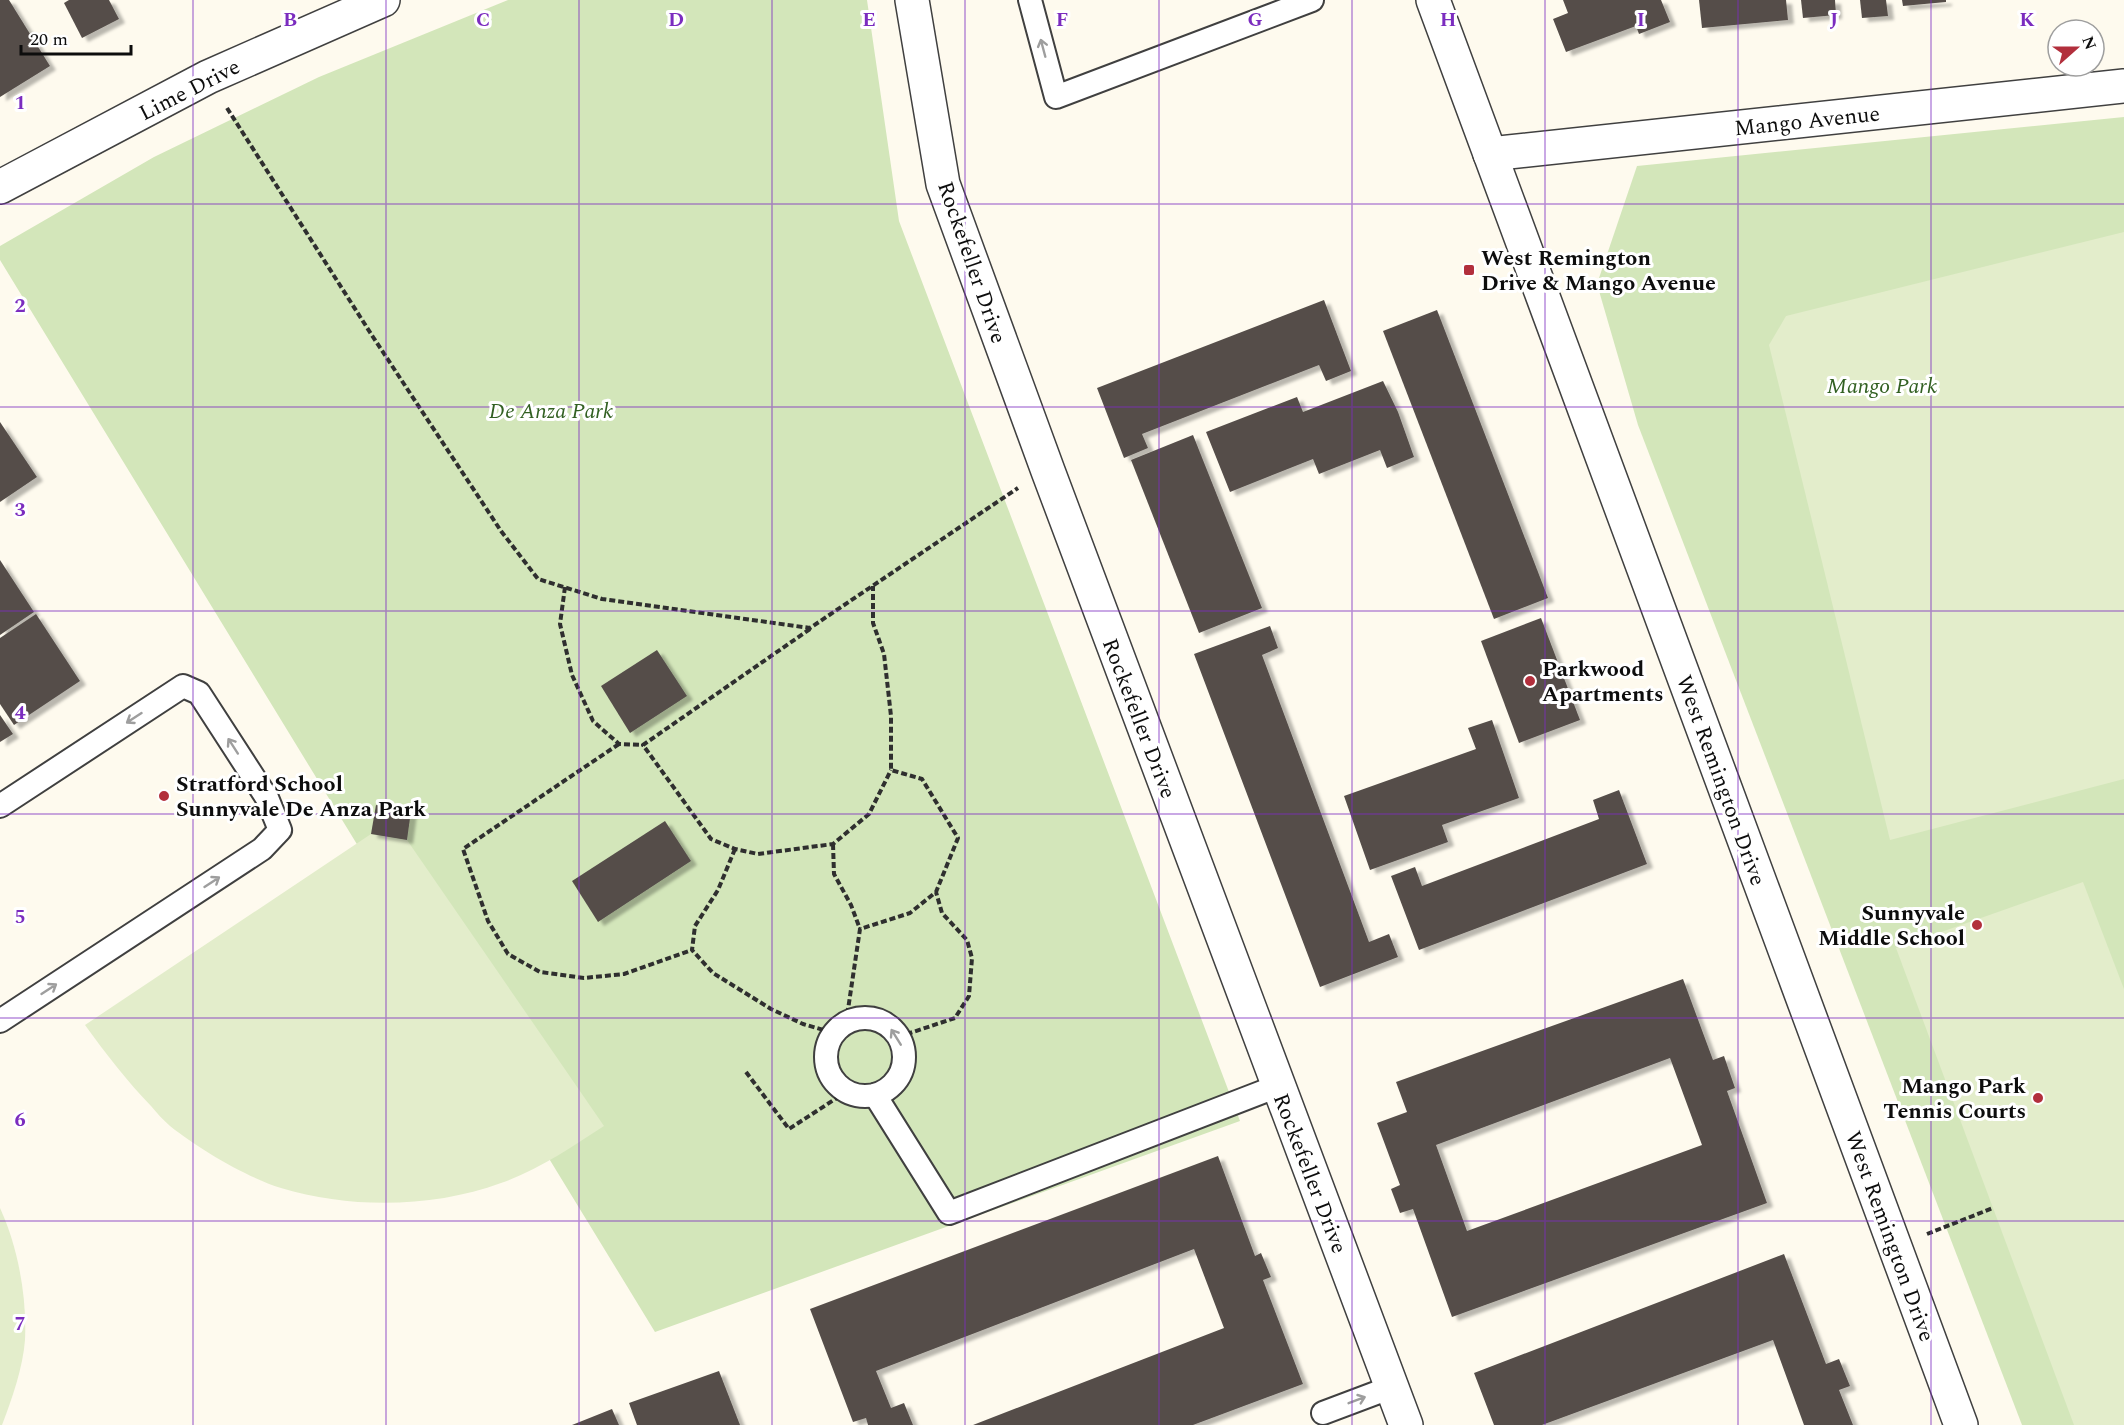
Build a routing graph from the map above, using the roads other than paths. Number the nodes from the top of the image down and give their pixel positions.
1 (383, 0) edge
2 (912, 0) edge
3 (1030, 0) edge
4 (1312, 0) edge
5 (1432, 0) edge
6 (2124, 86) edge
7 (1490, 154) junction
8 (0, 188) edge
9 (0, 806) edge
10 (0, 1022) edge
11 (1278, 1086) junction
12 (875, 1095) junction
13 (1392, 1387) junction
14 (1323, 1413) dead end
15 (1406, 1425) edge
16 (1961, 1425) edge

1 - 8 street, Lime Drive
2 - 11 street, Rockefeller Drive
4 -> 3 lane
5 - 7 street, West Remington Drive
6 - 7 street, Mango Avenue
7 - 16 street, West Remington Drive
10 -> 9 lane
11 - 12 lane
11 - 13 street, Rockefeller Drive
12 -> 12 lane
14 -> 13 lane
13 - 15 street, Rockefeller Drive

